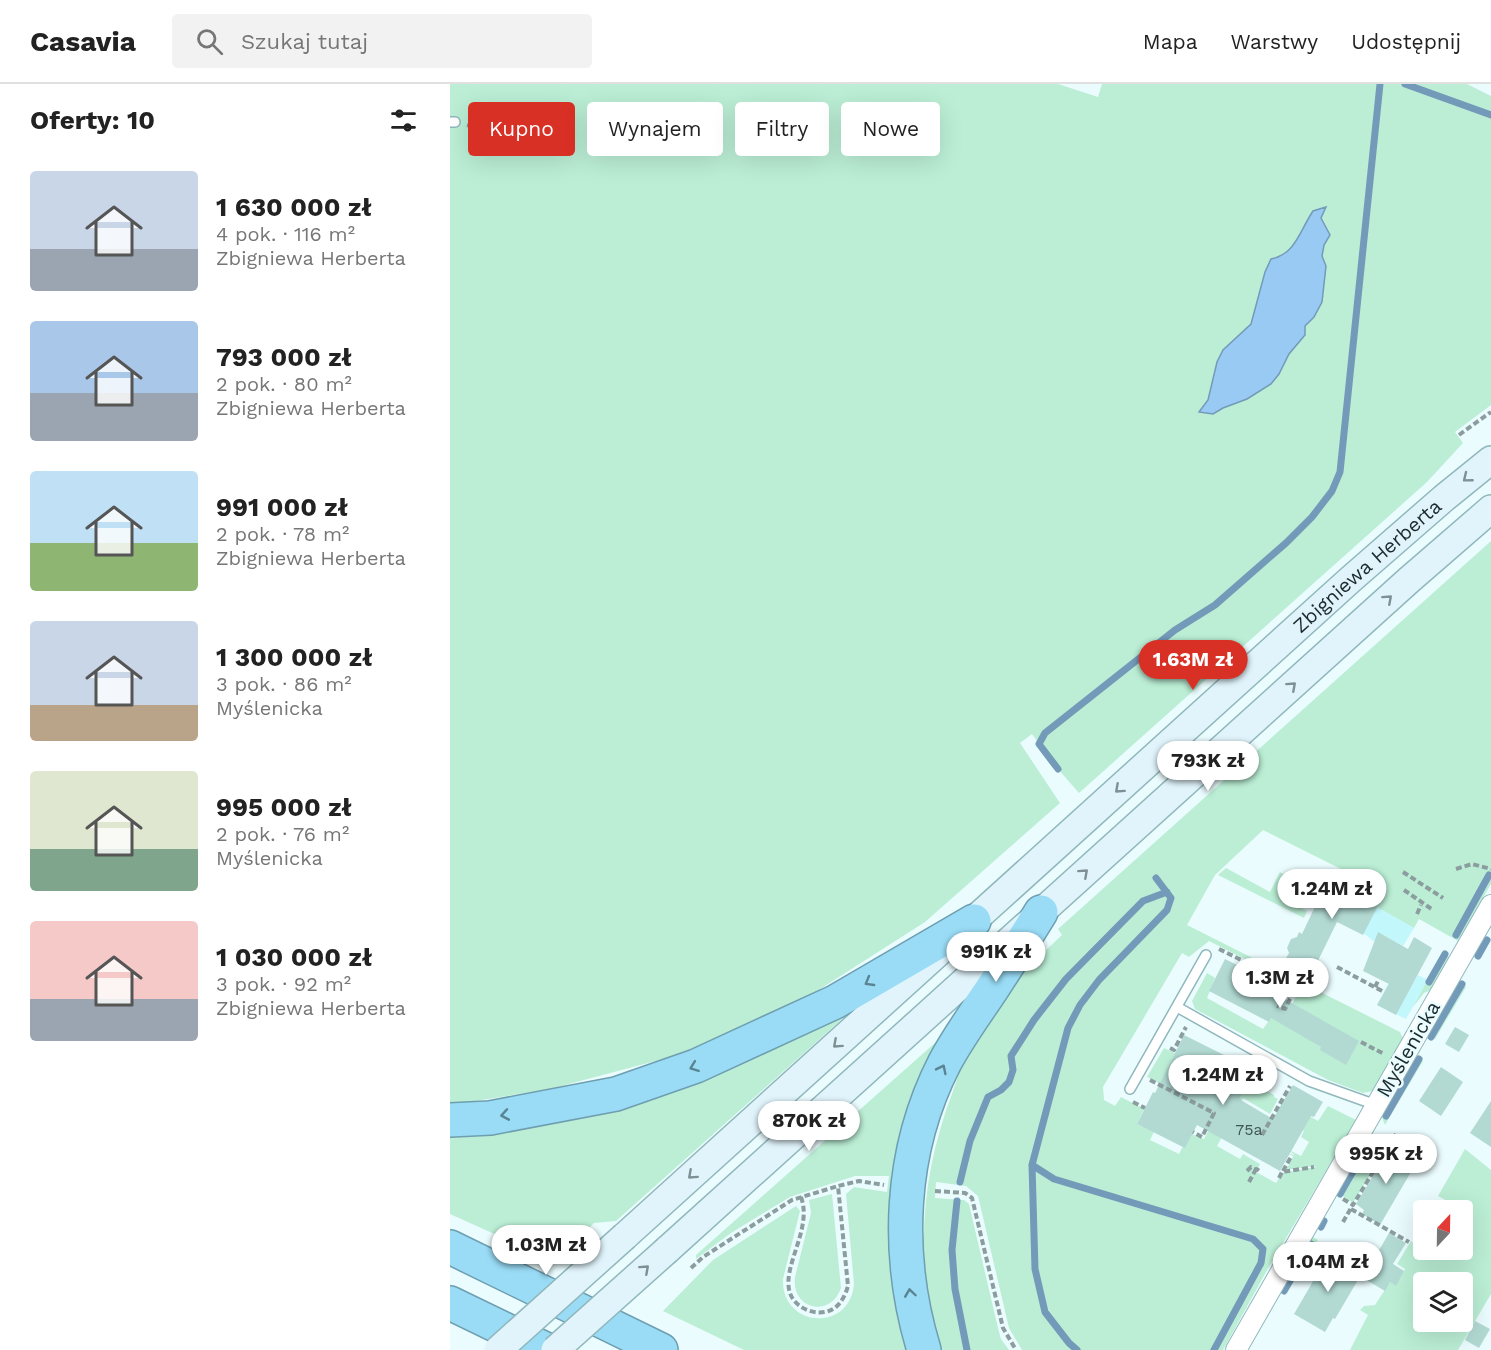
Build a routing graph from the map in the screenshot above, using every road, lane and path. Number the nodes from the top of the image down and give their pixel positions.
1 (1491, 412) edge
2 (1459, 435) dead end
3 (1491, 460) edge
4 (1491, 509) edge
5 (1456, 869) dead end
6 (1491, 869) edge
7 (1403, 872) dead end
8 (1404, 890) dead end
9 (1443, 898) dead end
10 (1421, 905) dead end
11 (1491, 905) edge
12 (1433, 910) dead end
13 (1041, 912) junction
14 (1417, 914) dead end
15 (974, 921) junction
16 (1206, 955) joint
17 (1338, 968) dead end
18 (1379, 979) dead end
19 (1375, 987) junction
20 (1384, 992) dead end
21 (1277, 1006) dead end
22 (1177, 1007) junction
23 (1361, 1042) dead end
24 (1386, 1054) dead end
25 (1245, 1058) dead end
26 (1139, 1074) junction
27 (1224, 1075) dead end
28 (1292, 1083) dead end
29 (1130, 1089) dead end
30 (1376, 1106) junction
31 (450, 1120) edge
32 (1193, 1132) dead end
33 (1396, 1134) dead end
34 (1262, 1135) dead end
35 (1292, 1155) dead end
36 (1314, 1167) dead end
37 (1247, 1171) dead end
38 (1282, 1172) junction
39 (1279, 1178) dead end
40 (1249, 1182) dead end
41 (888, 1185) dead end
42 (838, 1186) junction
43 (935, 1191) dead end
44 (801, 1197) junction
45 (1342, 1199) dead end
46 (1352, 1207) junction
47 (1343, 1222) dead end
48 (1408, 1242) dead end
49 (1316, 1243) dead end
50 (450, 1247) edge
51 (1334, 1253) dead end
52 (691, 1268) dead end
53 (450, 1303) edge
54 (498, 1350) edge
55 (547, 1350) edge
56 (555, 1350) edge
57 (661, 1350) edge
58 (924, 1350) edge
59 (1016, 1350) edge
60 (1236, 1350) edge

1 - 2 path
3 -> 15 main road, Zbigniewa Herberta
13 -> 4 main road, Zbigniewa Herberta
5 - 6 path
7 - 9 path
8 - 12 path
10 - 14 path
11 - 30 street, Myślenicka
56 -> 13 main road, Zbigniewa Herberta, bridge
58 -> 13 highway
15 -> 31 highway
15 -> 54 main road, Zbigniewa Herberta, bridge
16 - 21 path
16 - 22 lane
17 - 19 path
18 - 19 path
19 - 20 path
22 - 26 lane
22 - 30 lane
23 - 24 path
25 - 27 path
26 - 29 lane
26 - 32 path
28 - 34 path
30 - 60 street, Myślenicka
33 - 46 path
35 - 38 path
36 - 38 path
37 - 40 path
38 - 39 path
41 - 42 path
42 - 44 path
42 - 44 path
43 - 59 path
44 - 52 path
45 - 46 path
46 - 47 path
46 - 48 path
49 - 51 path
50 - 57 highway
53 - 55 highway

